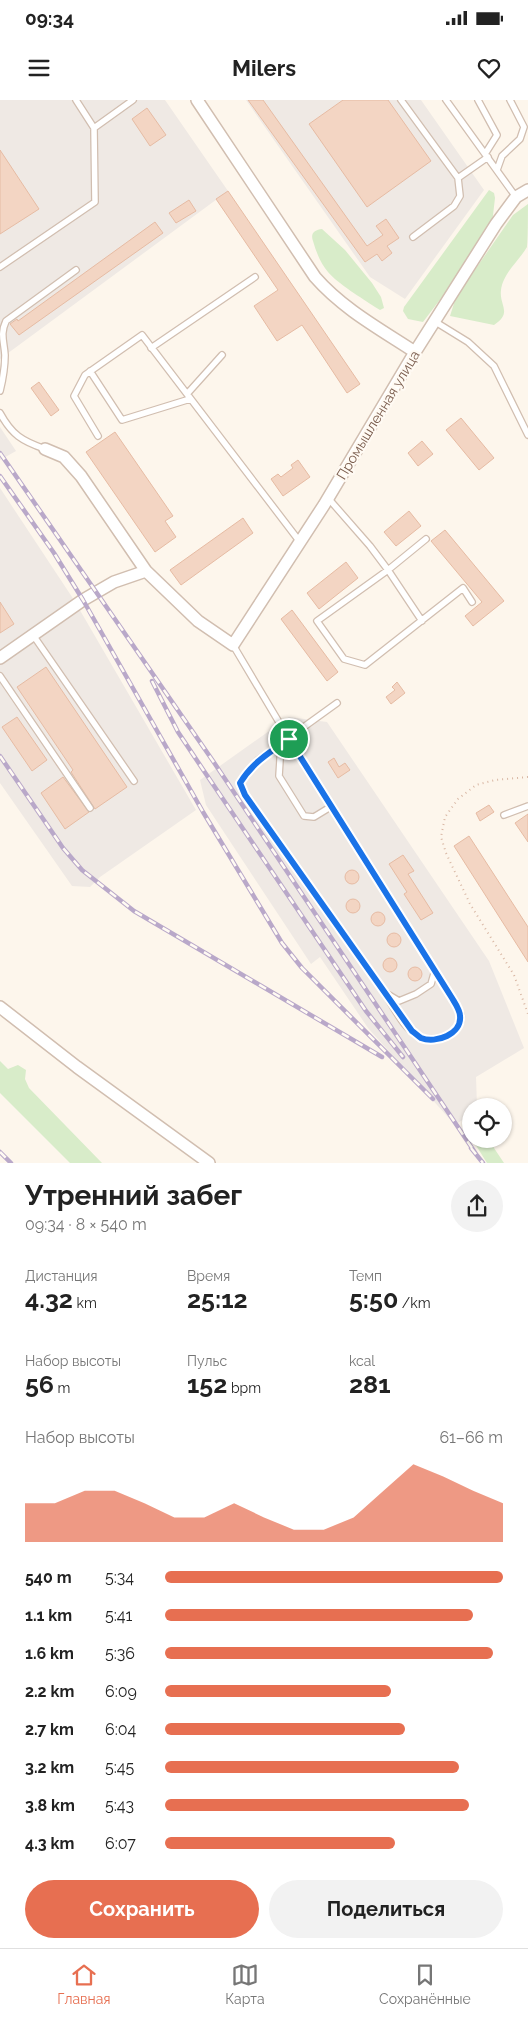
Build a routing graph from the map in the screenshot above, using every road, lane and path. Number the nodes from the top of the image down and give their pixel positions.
1 (76, 100) edge
2 (134, 100) edge
3 (197, 100) edge
4 (401, 100) edge
5 (446, 100) edge
6 (478, 100) edge
7 (510, 100) edge
8 (94, 128) junction
9 (487, 156) junction
10 (497, 170) junction
11 (458, 178) junction
12 (528, 190) edge
13 (516, 197) junction
14 (413, 237) dead end
15 (0, 267) edge
16 (76, 270) dead end
17 (255, 277) dead end
18 (434, 321) junction
19 (151, 348) junction
20 (415, 352) junction
21 (222, 355) dead end
22 (90, 371) junction
23 (0, 391) edge
24 (189, 396) junction
25 (0, 413) edge
26 (528, 435) edge
27 (98, 436) dead end
28 (45, 448) joint
29 (328, 498) junction
30 (426, 538) dead end
31 (300, 542) junction
32 (388, 570) junction
33 (146, 571) junction
34 (472, 602) dead end
35 (422, 621) junction
36 (33, 635) junction
37 (234, 645) junction
38 (0, 658) edge
39 (0, 676) edge
40 (337, 703) dead end
41 (289, 739) junction
42 (281, 744) junction
43 (528, 777) edge
44 (134, 781) dead end
45 (332, 806) junction
46 (528, 806) edge
47 (90, 808) dead end
48 (504, 816) dead end
49 (435, 970) junction
50 (384, 992) junction
51 (0, 1008) edge
52 (528, 1014) edge
53 (209, 1163) edge

1 - 8 lane
2 - 8 lane
3 - 20 street
4 - 11 lane
5 - 9 lane
6 - 9 lane
7 - 10 lane
8 - 15 lane
9 - 10 lane
9 - 11 lane
10 - 13 lane
11 - 14 lane
12 - 13 street, Промышленная улица
13 - 18 street, Промышленная улица
16 - 23 lane
17 - 19 lane
18 - 20 street, Промышленная улица
18 - 26 lane
19 - 22 lane
19 - 24 lane
20 - 29 street, Промышленная улица
21 - 24 lane
22 - 24 lane
22 - 27 lane
24 - 31 lane
25 - 28 lane
28 - 33 street
29 - 31 street, Промышленная улица
29 - 32 lane
30 - 32 lane
31 - 37 street, Промышленная улица
32 - 35 lane
32 - 35 lane
33 - 36 street
33 - 37 street
34 - 35 lane
36 - 38 street
36 - 44 lane
37 - 41 lane
39 - 47 lane
40 - 41 lane
41 - 42 lane
41 - 45 lane
42 - 45 lane
42 - 50 lane
43 - 52 path
45 - 49 lane
46 - 48 lane
49 - 50 lane
49 - 50 lane
51 - 53 street

